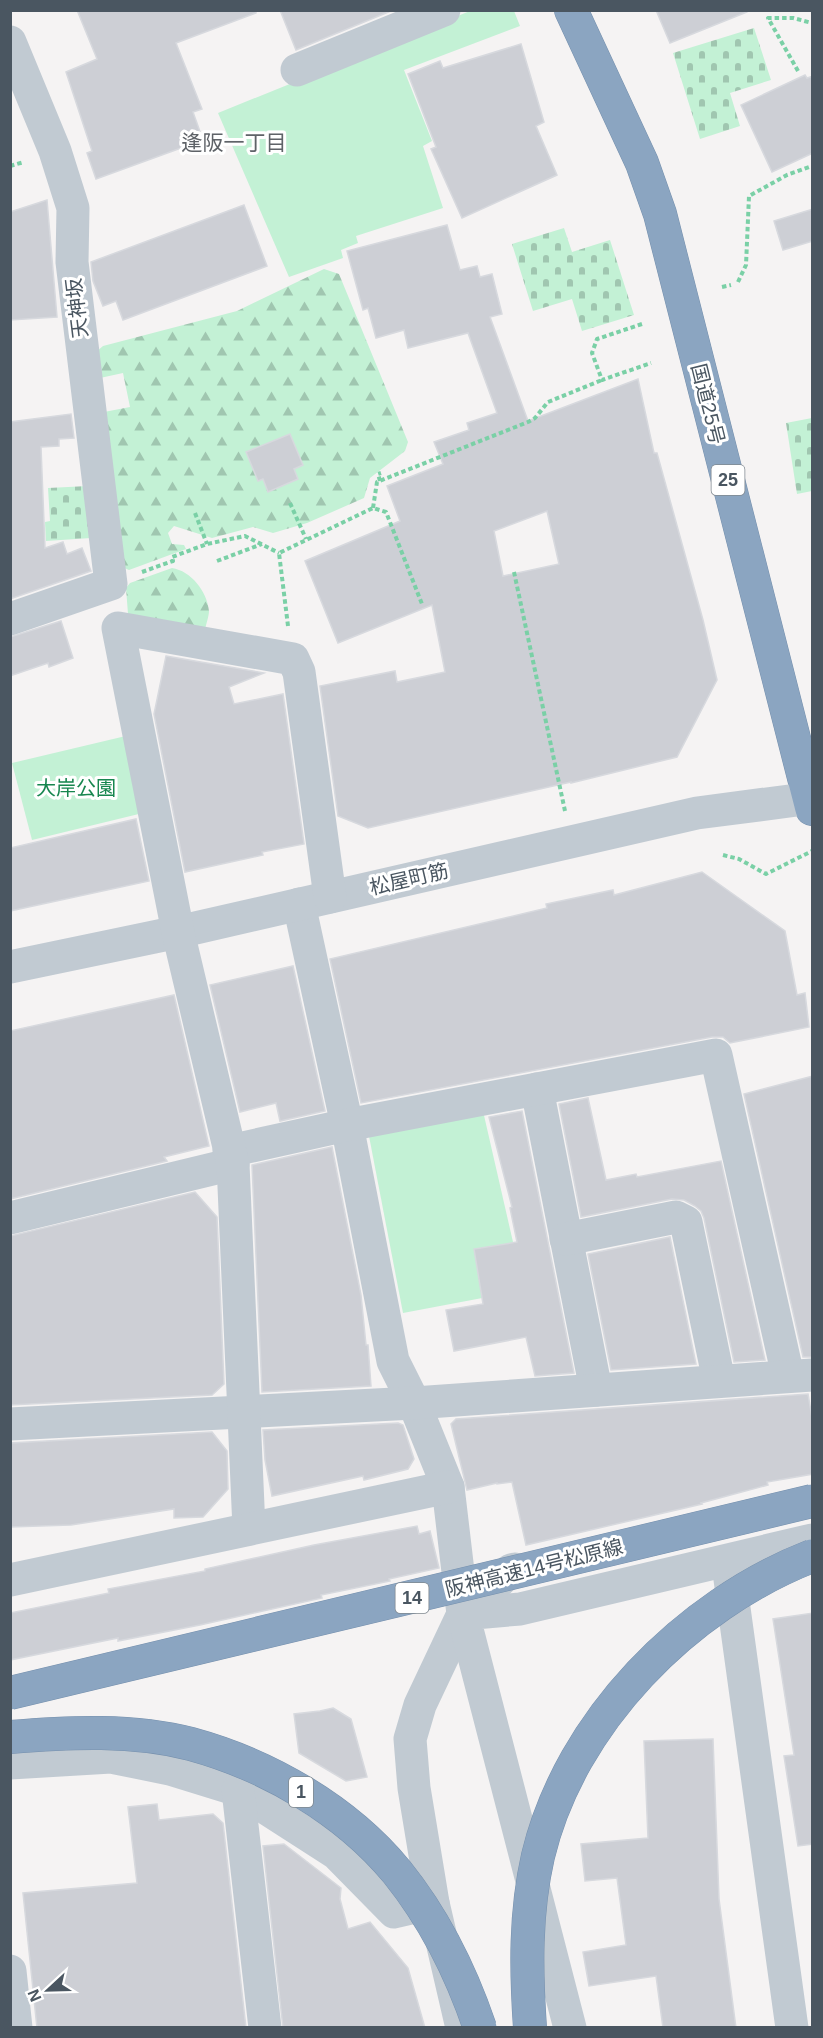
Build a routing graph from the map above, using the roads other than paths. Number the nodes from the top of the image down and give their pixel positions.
1 (444, 10) edge
2 (571, 10) edge
3 (10, 42) edge
4 (297, 70) dead end
5 (10, 619) edge
6 (812, 802) edge
7 (315, 900) junction
8 (178, 932) junction
9 (10, 967) edge
10 (537, 1089) junction
11 (347, 1125) junction
12 (231, 1157) junction
13 (10, 1218) edge
14 (566, 1239) junction
15 (800, 1376) edge
16 (719, 1381) junction
17 (596, 1389) junction
18 (414, 1403) junction
19 (243, 1411) junction
20 (10, 1424) edge
21 (448, 1487) junction
22 (813, 1501) edge
23 (722, 1522) junction
24 (249, 1529) junction
25 (813, 1540) edge
26 (813, 1556) edge
27 (728, 1560) junction
28 (10, 1580) edge
29 (463, 1614) junction
30 (10, 1693) edge
31 (10, 1737) edge
32 (10, 1762) edge
33 (238, 1790) junction
34 (433, 1903) junction
35 (10, 1971) edge
36 (16, 2028) edge
37 (265, 2028) edge
38 (462, 2028) edge
39 (480, 2028) edge
40 (530, 2028) edge
41 (570, 2028) edge
42 (792, 2028) edge

1 - 4 street
2 - 6 highway, 国道25号 / 25
3 - 5 street, 天神坂
6 - 7 street, 松屋町筋
7 - 8 street, 松屋町筋
7 - 8 street
7 - 11 street
8 - 9 street, 松屋町筋
8 - 12 street
10 - 11 street
10 - 14 street
10 - 15 street
11 - 12 street
11 - 18 street
12 - 13 street
12 - 19 street
14 - 16 street
14 - 17 street
15 - 16 street
16 - 17 street
17 - 18 street
18 - 19 street
18 - 21 street
19 - 20 street
19 - 24 street
21 - 24 street
21 - 29 street
22 - 23 street
22 - 30 highway, 阪神高速14号松原線 / 14, bridge
23 - 27 street
23 - 29 street
24 - 28 street
25 - 27 street
26 - 40 highway, bridge
27 - 29 street
27 - 42 street
29 - 34 street
29 - 41 street
31 - 39 highway, 1, bridge
32 - 33 street
33 - 34 street
33 - 37 street
34 - 38 street
35 - 36 street

